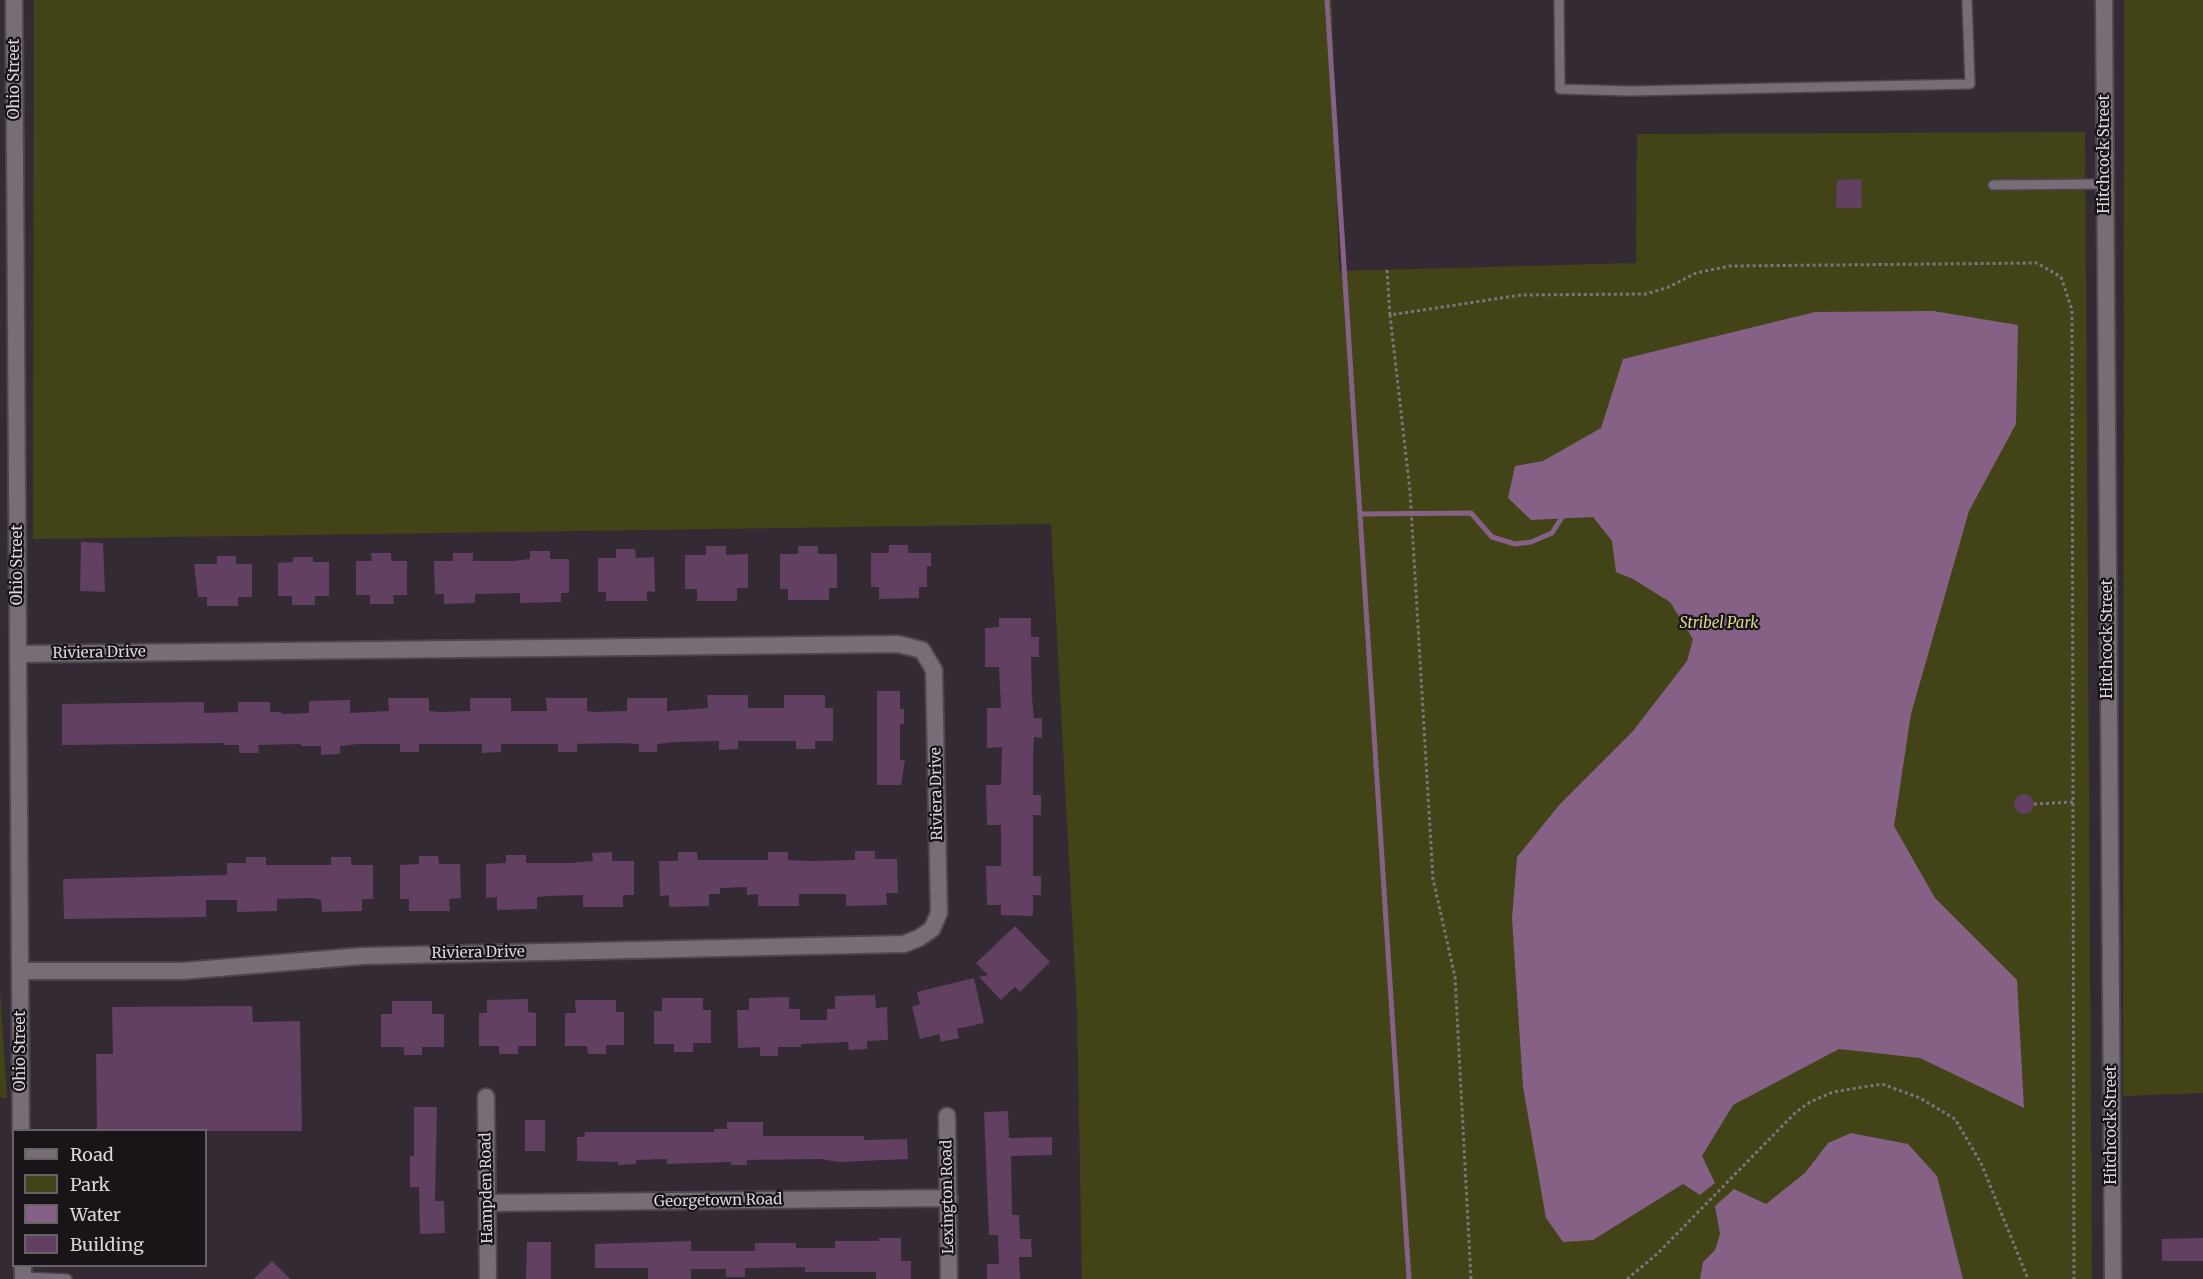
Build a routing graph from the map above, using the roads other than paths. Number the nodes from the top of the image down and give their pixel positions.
1 (14, 0) edge
2 (1559, 0) edge
3 (1967, 0) edge
4 (2104, 0) edge
5 (2105, 184) junction
6 (1993, 185) dead end
7 (19, 654) junction
8 (21, 971) junction
9 (486, 1097) dead end
10 (947, 1116) dead end
11 (21, 1129) edge
12 (948, 1198) junction
13 (488, 1203) junction
14 (23, 1274) edge
15 (67, 1279) edge
16 (488, 1279) edge
17 (949, 1279) edge
18 (2113, 1279) edge

1 - 7 street, Ohio Street
2 - 3 lane
4 - 5 street, Hitchcock Street
5 - 6 lane
5 - 18 street, Hitchcock Street
7 - 8 street, Ohio Street
7 - 8 street, Riviera Drive
8 - 11 street, Ohio Street
9 - 13 street, Hampden Road
10 - 12 street, Lexington Road
12 - 13 street, Georgetown Road
12 - 17 street, Lexington Road
13 - 16 street, Hampden Road
14 - 15 lane

